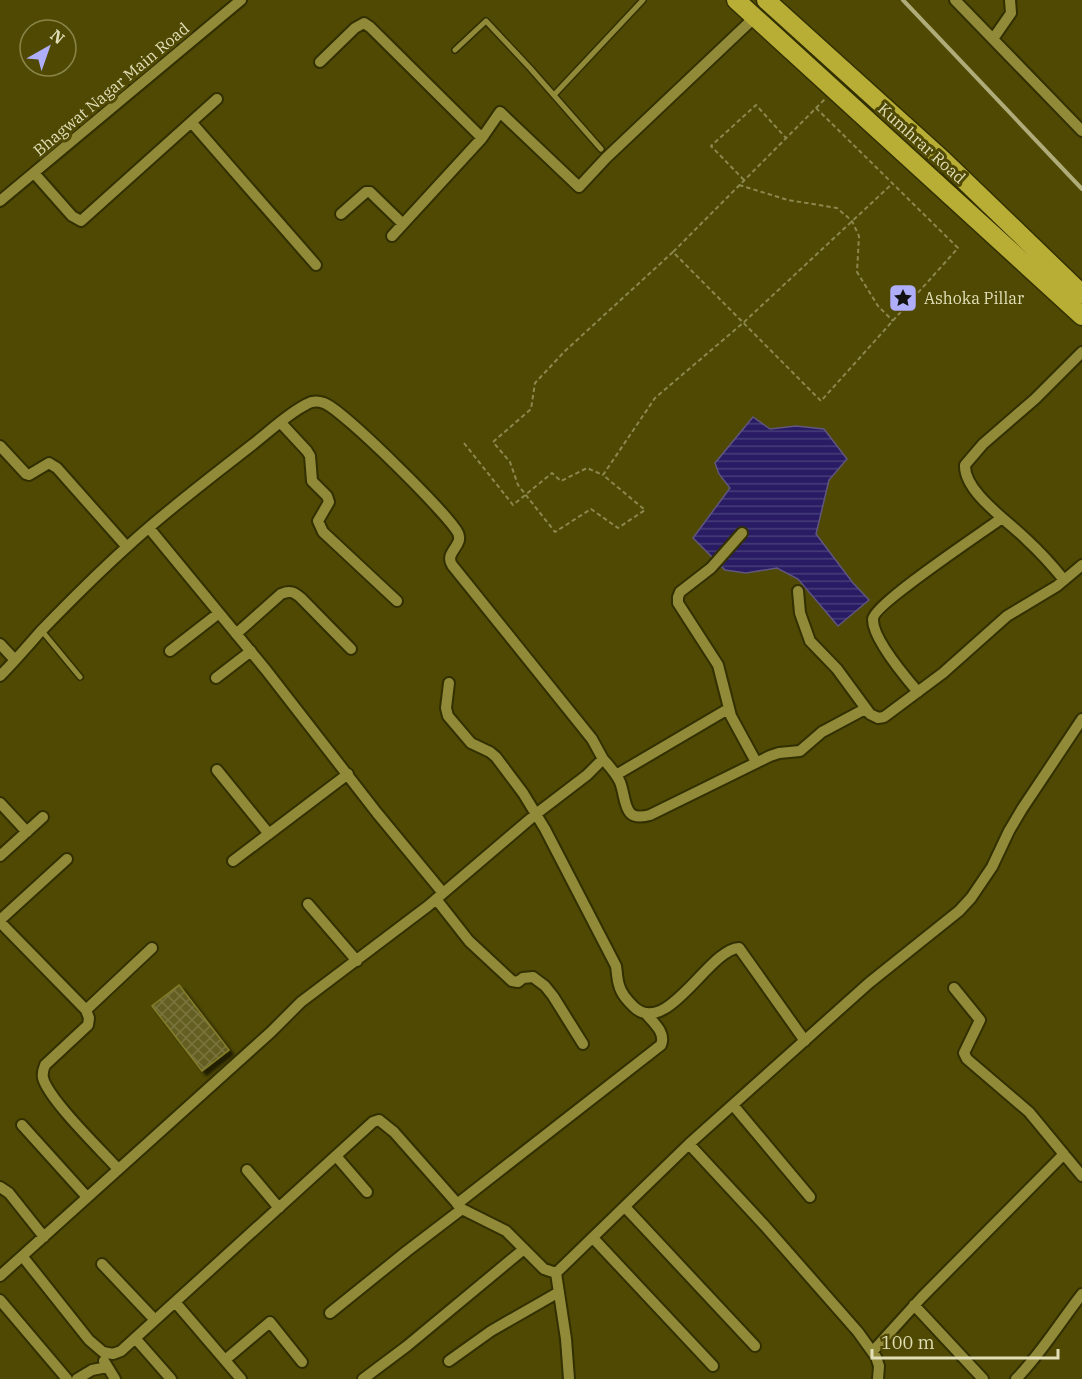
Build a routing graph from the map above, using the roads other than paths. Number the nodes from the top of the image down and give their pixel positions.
1 (241, 0) edge
2 (644, 0) edge
3 (736, 0) edge
4 (766, 0) edge
5 (955, 0) edge
6 (1010, 0) edge
7 (755, 17) junction
8 (993, 39) junction
9 (815, 44) junction
10 (455, 50) dead end
11 (802, 59) junction
12 (320, 62) dead end
13 (554, 95) junction
14 (217, 99) dead end
15 (192, 123) junction
16 (1082, 131) edge
17 (482, 138) junction
18 (602, 149) dead end
19 (34, 173) junction
20 (0, 201) edge
21 (341, 214) dead end
22 (403, 224) junction
23 (392, 236) dead end
24 (316, 265) dead end
25 (1082, 294) edge
26 (1082, 316) edge
27 (1082, 352) edge
28 (281, 423) junction
29 (0, 446) edge
30 (1002, 518) junction
31 (149, 528) junction
32 (742, 533) dead end
33 (127, 547) junction
34 (1082, 565) edge
35 (1064, 580) junction
36 (798, 591) dead end
37 (397, 601) dead end
38 (219, 613) junction
39 (42, 631) junction
40 (236, 634) junction
41 (0, 644) edge
42 (351, 649) dead end
43 (170, 651) dead end
44 (251, 651) junction
45 (15, 660) junction
46 (0, 676) edge
47 (80, 677) dead end
48 (216, 678) dead end
49 (449, 683) dead end
50 (918, 692) junction
51 (866, 709) junction
52 (728, 710) junction
53 (1082, 718) edge
54 (603, 759) junction
55 (756, 762) junction
56 (217, 770) dead end
57 (348, 774) junction
58 (616, 775) junction
59 (0, 803) edge
60 (536, 814) junction
61 (44, 817) dead end
62 (27, 832) junction
63 (269, 834) junction
64 (0, 855) edge
65 (67, 859) dead end
66 (233, 861) dead end
67 (440, 896) junction
68 (308, 904) dead end
69 (1, 926) edge
70 (152, 948) dead end
71 (357, 961) junction
72 (954, 988) dead end
73 (86, 1010) junction
74 (647, 1015) junction
75 (805, 1041) junction
76 (583, 1044) dead end
77 (733, 1105) junction
78 (22, 1125) dead end
79 (690, 1144) junction
80 (1064, 1154) junction
81 (336, 1156) junction
82 (118, 1169) junction
83 (247, 1170) dead end
84 (1082, 1176) edge
85 (0, 1187) edge
86 (367, 1192) dead end
87 (87, 1197) junction
88 (810, 1197) dead end
89 (459, 1206) junction
90 (625, 1207) junction
91 (279, 1208) junction
92 (44, 1237) junction
93 (593, 1238) junction
94 (524, 1249) junction
95 (23, 1257) junction
96 (102, 1264) dead end
97 (1, 1274) edge
98 (556, 1274) junction
99 (559, 1292) junction
100 (1082, 1294) edge
101 (0, 1300) edge
102 (175, 1302) junction
103 (914, 1305) junction
104 (330, 1313) dead end
105 (155, 1320) junction
106 (135, 1338) junction
107 (755, 1346) dead end
108 (873, 1351) junction
109 (103, 1352) junction
110 (225, 1360) junction
111 (449, 1360) dead end
112 (302, 1362) dead end
113 (713, 1366) dead end
114 (107, 1367) junction
115 (877, 1378) edge
116 (67, 1379) edge
117 (77, 1379) edge
118 (115, 1379) edge
119 (171, 1379) edge
120 (241, 1379) edge
121 (363, 1379) edge
122 (569, 1379) edge
123 (983, 1379) edge
124 (1016, 1379) edge

1 - 19 street, Bhagwat Nagar Main Road
2 - 13 lane
3 - 7 highway, Kumhrar Road
4 - 9 highway, Kumhrar Road
5 - 8 street
6 - 8 street
7 - 11 highway, Kumhrar Road
7 - 17 street
8 - 16 street
9 - 11 highway
9 - 25 highway, Kumhrar Road
10 - 13 lane
11 - 26 highway, Kumhrar Road
12 - 17 street
13 - 18 lane
14 - 15 street
15 - 19 street
15 - 24 street
17 - 22 street
19 - 20 street, Bhagwat Nagar Main Road
21 - 22 street
22 - 23 street
27 - 30 street
28 - 31 street
28 - 37 street
28 - 54 street
29 - 33 street
30 - 35 street
30 - 50 street
31 - 33 street
31 - 38 street
32 - 52 street
33 - 39 street
34 - 35 street
35 - 50 street
36 - 51 street
38 - 40 street
38 - 43 street
39 - 45 street
39 - 47 lane
40 - 42 street
40 - 44 street
41 - 45 street
44 - 48 street
44 - 57 street
45 - 46 street
49 - 60 street
50 - 51 street
51 - 55 street
52 - 55 street
52 - 58 street
53 - 75 street
54 - 58 street
54 - 60 street
55 - 58 street
56 - 63 street
57 - 63 street
57 - 67 street
59 - 62 street
60 - 67 street
60 - 74 street
61 - 62 street
62 - 64 street
63 - 66 street
65 - 69 street
67 - 71 street
67 - 76 street
68 - 71 street
69 - 73 street
70 - 73 street
71 - 82 street
72 - 80 street
73 - 82 street
74 - 75 street
74 - 89 street
75 - 77 street
77 - 79 street
77 - 88 street
78 - 87 street
79 - 90 street
79 - 108 street
80 - 84 street
80 - 103 street
81 - 86 street
81 - 89 street
81 - 91 street
82 - 87 street
83 - 91 street
85 - 92 street
87 - 92 street
89 - 94 street
89 - 104 street
90 - 93 street
90 - 107 street
91 - 102 street
92 - 95 street
93 - 98 street
93 - 113 street
94 - 98 street
94 - 121 street
95 - 97 street
95 - 109 street
96 - 105 street
98 - 99 street
99 - 111 street
99 - 122 street
100 - 124 street
101 - 116 street
102 - 105 street
102 - 110 street
103 - 108 street
103 - 123 street
105 - 106 street
106 - 109 street
106 - 119 street
108 - 115 street
109 - 114 street
110 - 112 street
110 - 120 street
114 - 117 street
114 - 118 street

